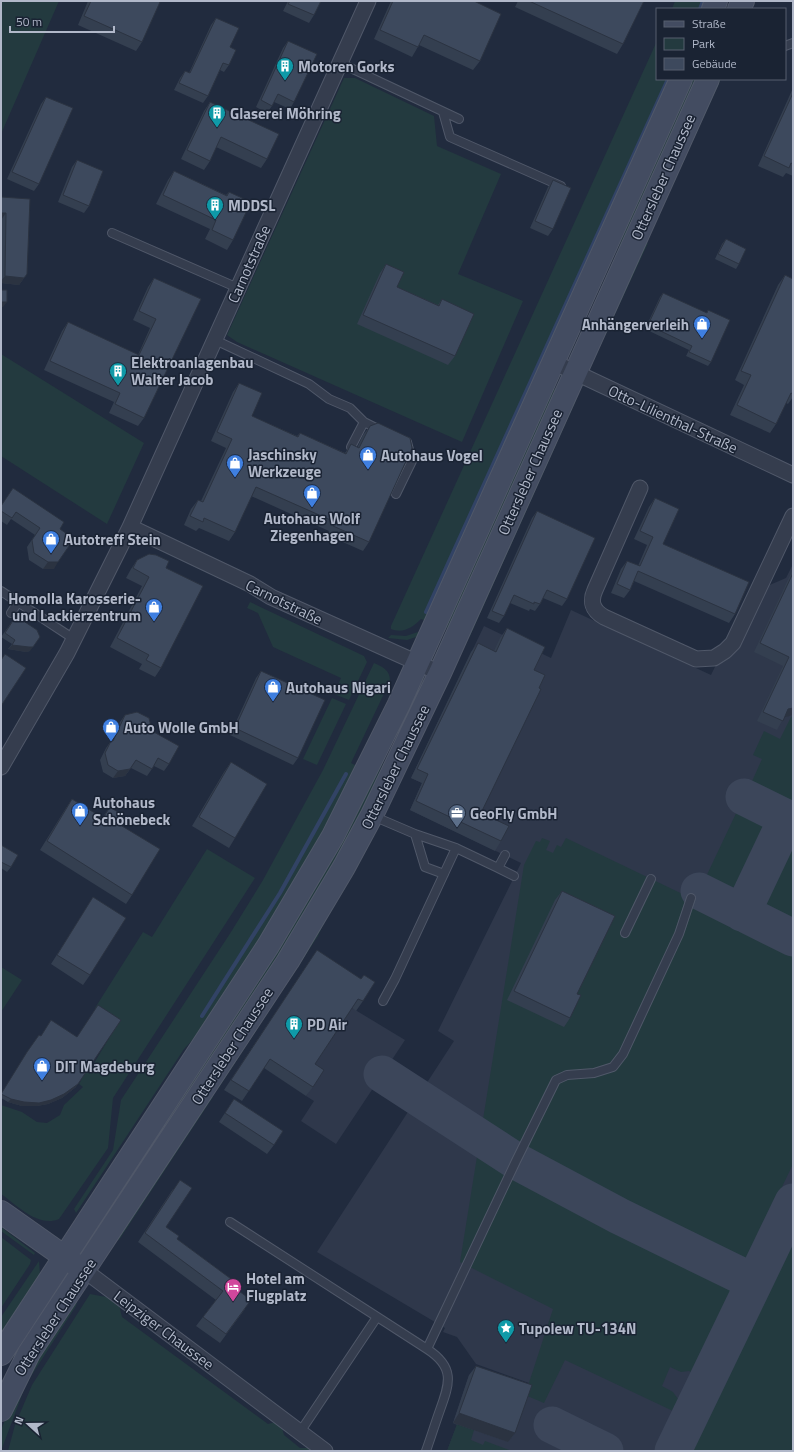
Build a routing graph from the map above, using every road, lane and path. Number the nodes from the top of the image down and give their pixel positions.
1 (368, 1) edge
2 (340, 63) junction
3 (681, 80) edge
4 (708, 80) edge
5 (443, 112) junction
6 (459, 119) dead end
7 (569, 189) edge
8 (112, 233) dead end
9 (238, 288) junction
10 (215, 340) junction
11 (553, 362) junction
12 (575, 373) junction
13 (364, 422) junction
14 (389, 434) edge
15 (402, 440) edge
16 (351, 447) edge
17 (793, 475) edge
18 (640, 488) dead end
19 (396, 494) edge
20 (793, 516) edge
21 (130, 527) junction
22 (1, 591) edge
23 (18, 602) junction
24 (11, 613) dead end
25 (74, 639) junction
26 (418, 663) junction
27 (440, 673) junction
28 (1, 767) edge
29 (372, 815) junction
30 (415, 834) junction
31 (456, 848) junction
32 (505, 855) dead end
33 (498, 868) junction
34 (444, 874) junction
35 (514, 876) dead end
36 (651, 879) dead end
37 (691, 898) dead end
38 (625, 933) dead end
39 (383, 1002) dead end
40 (1, 1212) edge
41 (230, 1222) dead end
42 (64, 1257) junction
43 (84, 1270) junction
44 (377, 1317) junction
45 (428, 1349) junction
46 (1, 1354) edge
47 (1, 1410) edge
48 (300, 1432) junction
49 (325, 1451) edge
50 (426, 1451) edge

1 - 2 street, Carnotstraße
2 - 5 lane
2 - 9 street, Carnotstraße
3 - 11 main road, Ottersleber Chaussee
4 - 12 main road, Ottersleber Chaussee
5 - 6 lane
5 - 7 lane
8 - 9 lane
9 - 10 street, Carnotstraße
10 - 13 lane
10 - 21 street, Carnotstraße
11 - 12 street, Otto-Lilienthal-Straße
11 - 26 main road, Ottersleber Chaussee
12 - 17 street, Otto-Lilienthal-Straße
12 - 27 main road, Ottersleber Chaussee
13 - 14 lane
13 - 16 lane
15 - 19 lane
18 - 20 street
21 - 25 street, Carnotstraße
21 - 26 street, Carnotstraße
22 - 23 lane
23 - 24 lane
23 - 25 lane
25 - 28 street, Carnotstraße
26 - 27 street, Carnotstraße
26 - 42 main road, Ottersleber Chaussee
27 - 29 main road, Ottersleber Chaussee
29 - 30 lane
29 - 43 main road, Ottersleber Chaussee
30 - 31 lane
30 - 34 lane
31 - 33 lane
31 - 34 lane
32 - 33 lane
33 - 35 lane
34 - 39 lane
36 - 38 lane
37 - 45 lane
40 - 42 main road, Leipziger Chaussee
41 - 44 lane
42 - 43 main road, Leipziger Chaussee
42 - 46 main road, Ottersleber Chaussee
43 - 47 main road, Ottersleber Chaussee
43 - 48 street, Leipziger Chaussee
44 - 45 lane
44 - 48 lane
45 - 50 lane
48 - 49 street, Leipziger Chaussee

